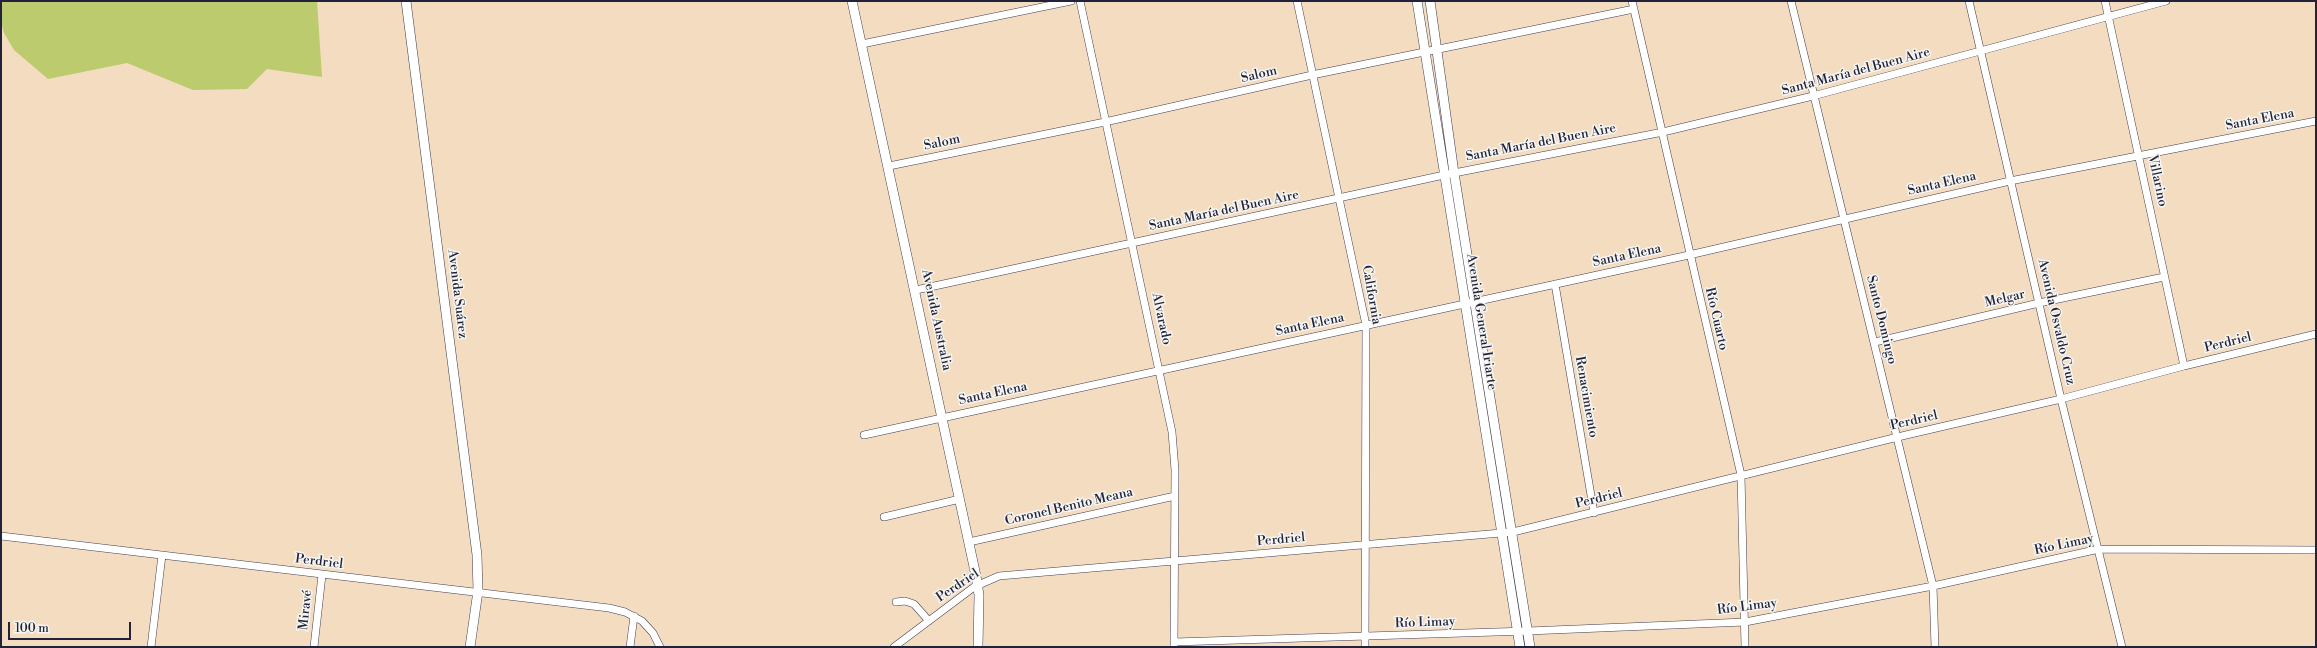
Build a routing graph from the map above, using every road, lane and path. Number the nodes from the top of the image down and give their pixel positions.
1 (406, 1) edge
2 (852, 1) edge
3 (1071, 1) edge
4 (1080, 1) edge
5 (1297, 1) edge
6 (1417, 1) edge
7 (1430, 1) edge
8 (1632, 1) edge
9 (1791, 1) edge
10 (1969, 1) edge
11 (2105, 1) edge
12 (2166, 1) edge
13 (1634, 9) junction
14 (2108, 16) junction
15 (862, 44) junction
16 (1437, 50) junction
17 (1425, 52) junction
18 (1980, 52) junction
19 (1312, 75) junction
20 (1813, 96) junction
21 (2316, 121) edge
22 (1105, 122) junction
23 (1664, 132) junction
24 (2140, 156) junction
25 (889, 166) junction
26 (1454, 173) junction
27 (1444, 175) junction
28 (2010, 181) junction
29 (1340, 199) junction
30 (1843, 219) junction
31 (1132, 243) junction
32 (1689, 255) junction
33 (2164, 277) junction
34 (1555, 284) junction
35 (916, 290) junction
36 (1474, 301) junction
37 (1465, 303) junction
38 (2039, 303) junction
39 (1366, 325) junction
40 (2316, 334) edge
41 (1875, 342) junction
42 (2184, 366) junction
43 (1160, 370) junction
44 (2061, 399) junction
45 (943, 417) junction
46 (864, 434) dead end
47 (1898, 437) junction
48 (1741, 475) junction
49 (1175, 496) junction
50 (960, 499) junction
51 (1594, 513) junction
52 (884, 517) dead end
53 (1513, 532) junction
54 (1502, 534) junction
55 (1, 536) edge
56 (969, 542) junction
57 (1365, 545) junction
58 (2099, 549) junction
59 (2316, 550) edge
60 (162, 555) junction
61 (1174, 562) junction
62 (322, 575) junction
63 (978, 585) junction
64 (1933, 586) junction
65 (478, 591) junction
66 (896, 602) dead end
67 (634, 616) junction
68 (929, 621) junction
69 (1745, 622) junction
70 (1528, 631) junction
71 (1518, 632) junction
72 (1365, 637) junction
73 (1174, 644) edge
74 (151, 647) edge
75 (314, 647) edge
76 (470, 647) edge
77 (630, 647) edge
78 (660, 647) edge
79 (894, 647) edge
80 (978, 647) edge
81 (1365, 647) edge
82 (1520, 647) edge
83 (1530, 647) edge
84 (1745, 647) edge
85 (1935, 647) edge
86 (2122, 647) edge

1 - 65 main road, Avenida Suárez
2 - 15 main road, Avenida Australia
3 - 15 street
4 - 22 street, Alvarado
5 - 19 street, California
6 - 17 main road, Avenida General Iriarte
7 - 16 main road, Avenida General Iriarte
8 - 13 street, Río Cuarto
9 - 20 street, Santo Domingo
10 - 18 street, Avenida Osvaldo Cruz
11 - 14 street, Villarino
12 - 14 street, Santa María del Buen Aire
13 - 16 street, Salom
13 - 23 street, Río Cuarto
14 - 18 street, Santa María del Buen Aire
14 - 24 street, Villarino
15 - 25 main road, Avenida Australia
16 - 17 street, Salom
16 - 26 main road, Avenida General Iriarte
17 - 19 street, Salom
17 - 27 main road, Avenida General Iriarte
18 - 20 street, Santa María del Buen Aire
18 - 28 street, Avenida Osvaldo Cruz
19 - 22 street, Salom
19 - 29 street, California
20 - 23 street, Santa María del Buen Aire
20 - 30 street, Santo Domingo
21 - 24 street, Santa Elena
22 - 25 street, Salom
22 - 31 street, Alvarado
23 - 26 street, Santa María del Buen Aire
23 - 32 street, Río Cuarto
24 - 28 street, Santa Elena
24 - 33 street, Villarino
25 - 35 main road, Avenida Australia
26 - 27 street, Santa María del Buen Aire
26 - 36 main road, Avenida General Iriarte
27 - 29 street, Santa María del Buen Aire
27 - 37 main road, Avenida General Iriarte
28 - 30 street, Santa Elena
28 - 38 street, Avenida Osvaldo Cruz
29 - 31 street, Santa María del Buen Aire
29 - 39 street, California
30 - 32 street, Santa Elena
30 - 41 street, Santo Domingo
31 - 35 street, Santa María del Buen Aire
31 - 43 street, Alvarado
32 - 34 street, Santa Elena
32 - 48 street, Río Cuarto
33 - 38 street, Melgar
33 - 42 street, Villarino
34 - 36 street, Santa Elena
34 - 51 street, Renacimiento
35 - 45 main road, Avenida Australia
36 - 37 street, Santa Elena
36 - 53 main road, Avenida General Iriarte
37 - 39 street, Santa Elena
37 - 54 main road, Avenida General Iriarte
38 - 41 street, Melgar
38 - 44 street, Avenida Osvaldo Cruz
39 - 43 street, Santa Elena
39 - 57 street, California
40 - 42 street, Perdriel
41 - 47 street, Santo Domingo
42 - 44 street, Perdriel
43 - 45 street, Santa Elena
43 - 49 street, Alvarado
44 - 47 street, Perdriel
44 - 58 street, Avenida Osvaldo Cruz
45 - 46 street, Santa Elena
45 - 50 main road, Avenida Australia
47 - 48 street, Perdriel
47 - 64 street, Santo Domingo
48 - 51 street, Perdriel
48 - 69 street, Río Cuarto
49 - 56 street, Coronel Benito Meana
49 - 61 street, Alvarado
50 - 52 street
50 - 56 main road, Avenida Australia
51 - 53 street, Perdriel
53 - 54 street, Perdriel
53 - 70 main road, Avenida General Iriarte
54 - 57 street, Perdriel
54 - 71 main road, Avenida General Iriarte
55 - 60 street, Perdriel
56 - 63 main road, Avenida Australia
57 - 61 street, Perdriel
57 - 72 street, California
58 - 59 street, Río Limay
58 - 64 street, Río Limay
58 - 86 street, Avenida Osvaldo Cruz
60 - 62 street, Perdriel
60 - 74 street
61 - 63 street, Perdriel
61 - 73 street, Alvarado
62 - 65 street, Perdriel
62 - 75 street, Miravé
63 - 68 street, Perdriel
63 - 80 main road, Avenida Australia
64 - 69 street, Río Limay
64 - 85 street, Santo Domingo
65 - 67 street, Perdriel
65 - 76 main road, Avenida Suárez
66 - 68 street
67 - 77 street
67 - 78 street, Perdriel
68 - 79 street, Perdriel
69 - 70 street, Río Limay
69 - 84 street, Río Cuarto
70 - 71 street, Río Limay
70 - 83 main road, Avenida General Iriarte
71 - 72 street, Río Limay
71 - 82 main road, Avenida General Iriarte
72 - 73 street, Río Limay
72 - 81 street, California

